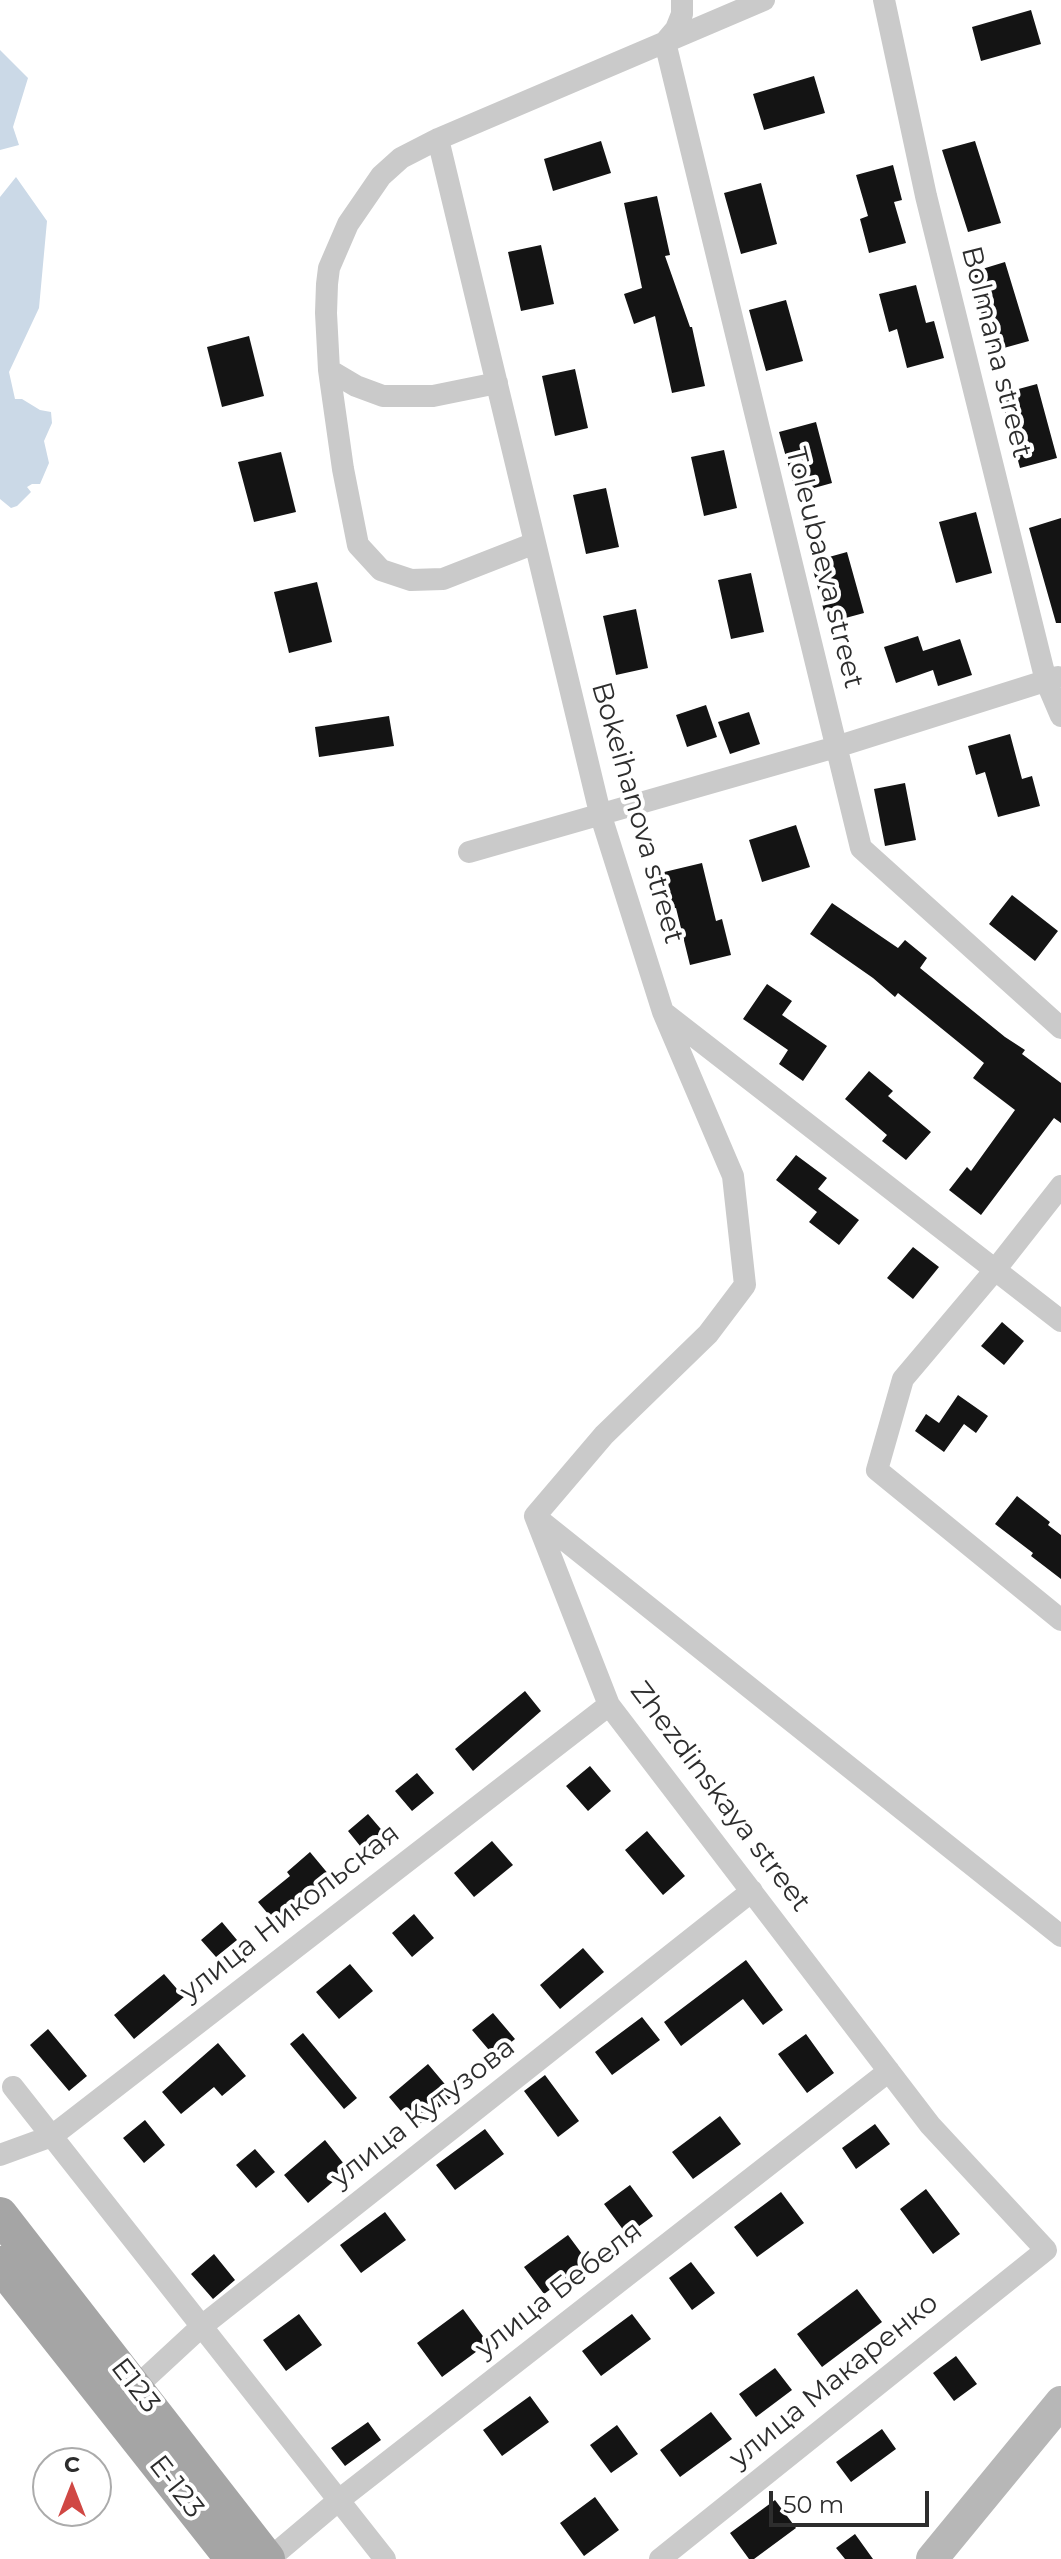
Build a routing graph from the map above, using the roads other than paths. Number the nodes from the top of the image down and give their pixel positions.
1 (682, 0) edge
2 (764, 0) edge
3 (884, 0) edge
4 (665, 42) junction
5 (438, 139) junction
6 (329, 370) junction
7 (497, 383) junction
8 (535, 543) junction
9 (1054, 679) edge
10 (1061, 716) edge
11 (836, 747) junction
12 (600, 813) junction
13 (469, 852) dead end
14 (663, 1012) junction
15 (1061, 1028) edge
16 (1061, 1186) edge
17 (995, 1270) junction
18 (1061, 1321) edge
19 (535, 1516) junction
20 (1061, 1620) edge
21 (609, 1705) junction
22 (752, 1891) junction
23 (1061, 1936) edge
24 (889, 2071) junction
25 (13, 2087) dead end
26 (52, 2136) junction
27 (0, 2155) edge
28 (0, 2215) edge
29 (1046, 2250) joint
30 (0, 2264) edge
31 (202, 2326) junction
32 (136, 2387) junction
33 (1061, 2402) edge
34 (339, 2500) junction
35 (233, 2559) edge
36 (268, 2559) edge
37 (385, 2559) edge
38 (660, 2559) edge
39 (932, 2559) edge

1 - 4 street
2 - 4 street
3 - 9 street, Bolmana street
4 - 5 street
4 - 11 street, Toleubaeva street
5 - 6 street
5 - 7 street, Bokeihanova street
6 - 7 street
6 - 8 street
7 - 8 street, Bokeihanova street
8 - 12 street, Bokeihanova street
9 - 10 street, Bolmana street
9 - 11 street
11 - 12 street
11 - 15 street, Toleubaeva street
12 - 13 street
12 - 14 street, Bokeihanova street
14 - 17 street
14 - 19 street
16 - 17 street
17 - 18 street
17 - 20 street
19 - 21 street, Zhezdinskaya street
19 - 23 street
21 - 22 street, Zhezdinskaya street
21 - 26 street, улица Никольская
22 - 24 street, Zhezdinskaya street
22 - 31 street, улица Кутузова
24 - 29 street, Zhezdinskaya street
24 - 34 street, улица Бебеля
25 - 26 street
26 - 27 street, улица Никольская
26 - 31 street
28 - 32 main road, Е123
29 - 38 street, улица Макаренко
30 - 35 main road, Е-123
31 - 32 street, улица Кутузова
31 - 34 street
32 - 36 main road, Е123
33 - 39 street
34 - 36 street, улица Бебеля
34 - 37 street

